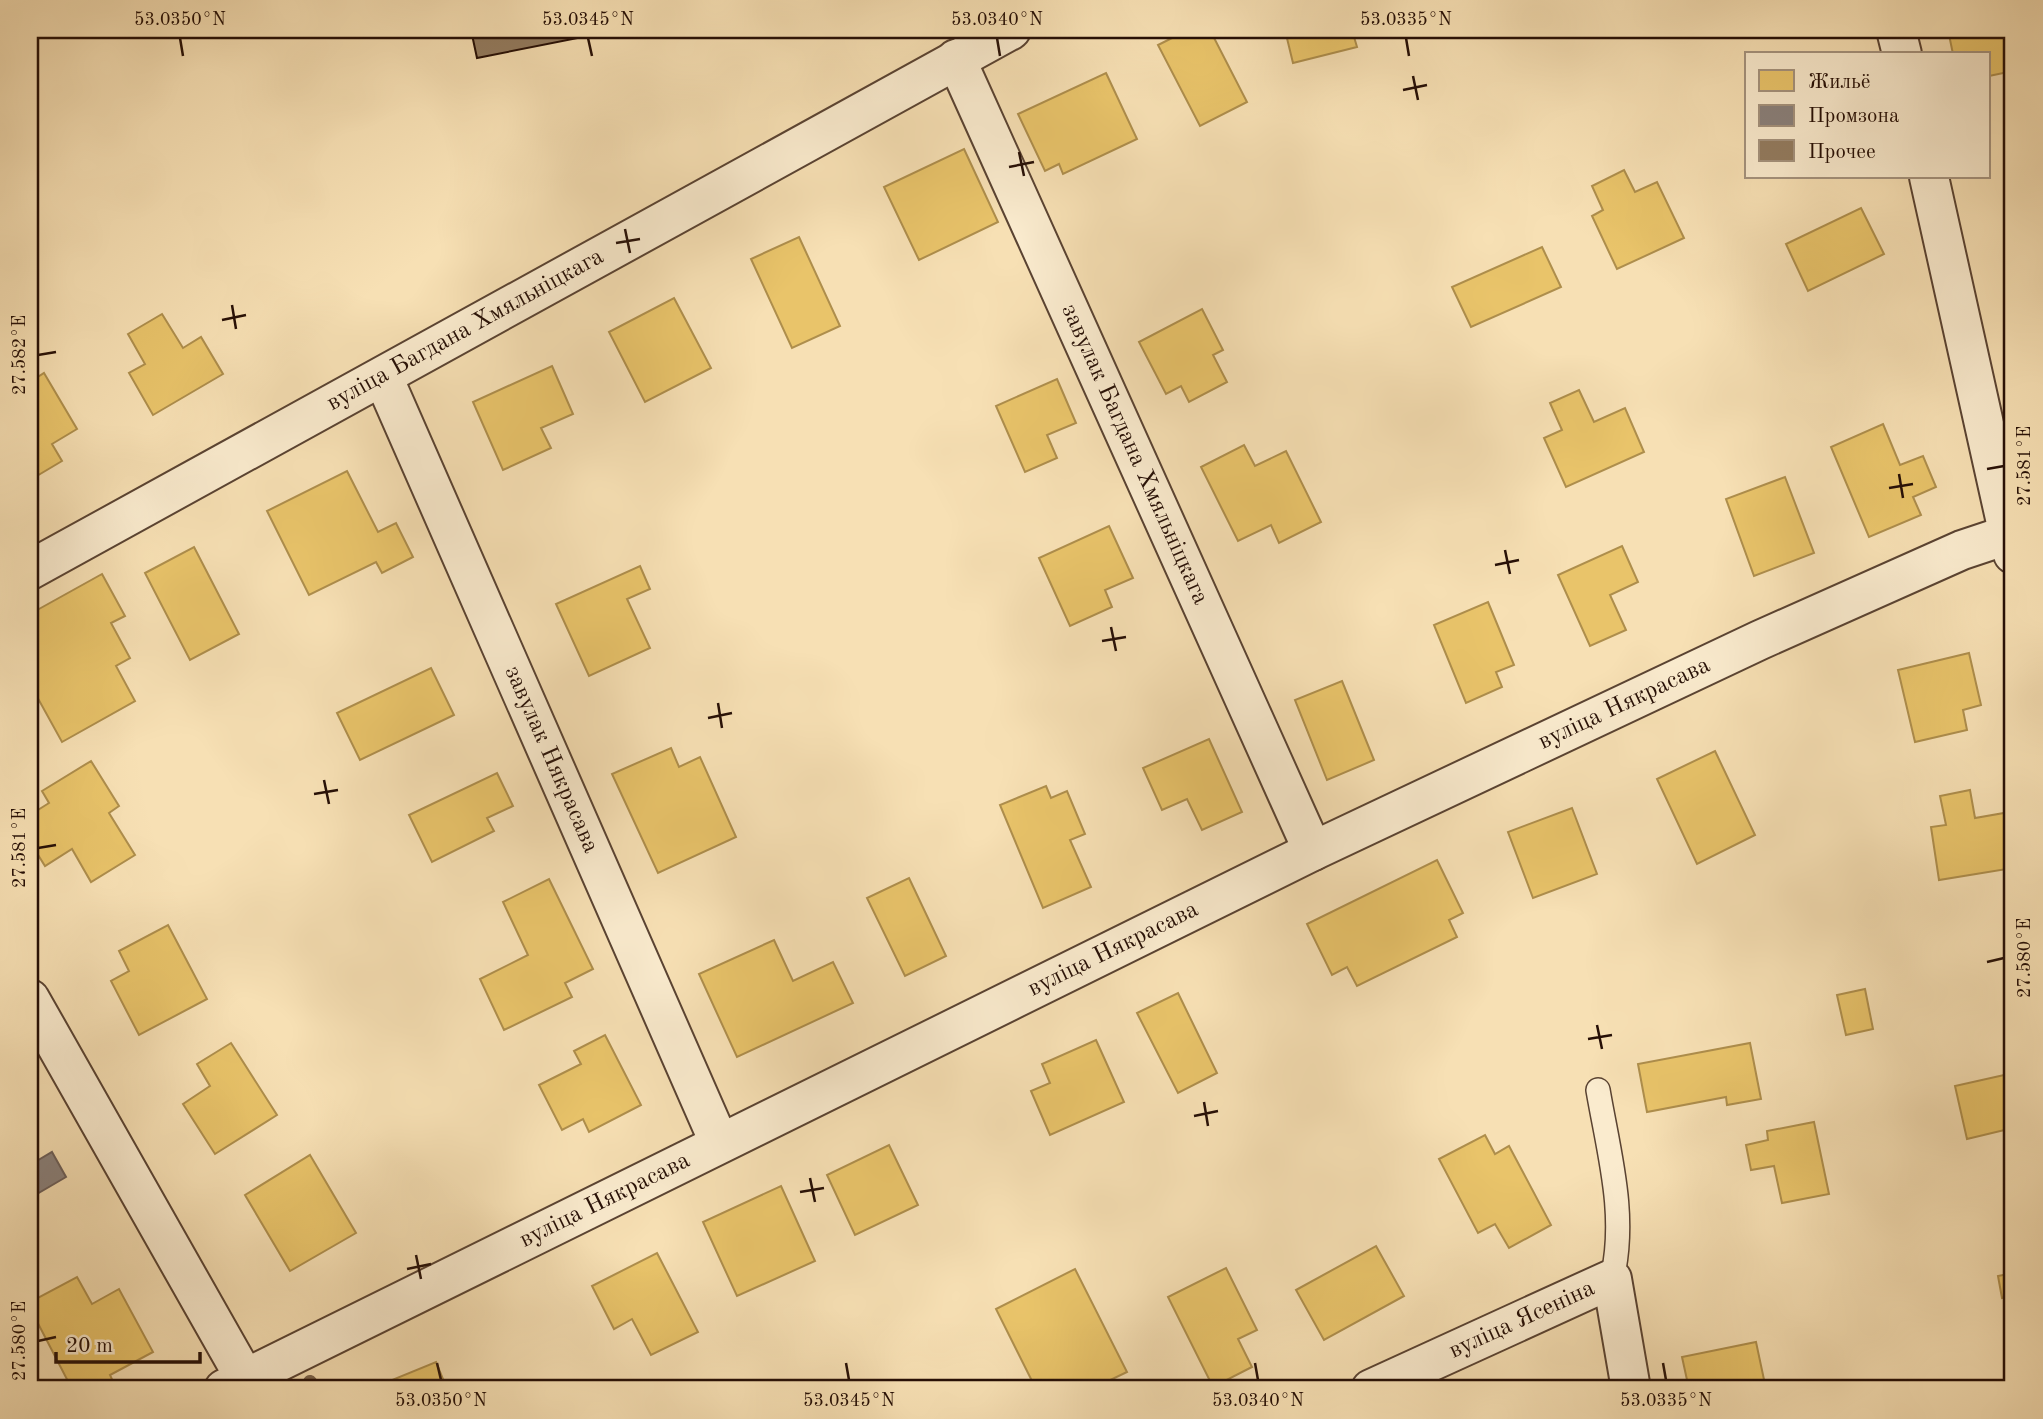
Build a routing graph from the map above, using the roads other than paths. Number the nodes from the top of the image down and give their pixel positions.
1 (1011, 30) edge
2 (1896, 30) edge
3 (1902, 52) edge
4 (956, 59) junction
5 (1929, 178) edge
6 (383, 377) junction
7 (2012, 541) edge
8 (30, 570) edge
9 (1314, 851) junction
10 (30, 999) edge
11 (1598, 1090) dead end
12 (719, 1142) junction
13 (1612, 1279) junction
14 (240, 1386) edge
15 (1371, 1389) edge
16 (1631, 1389) edge

1 - 4 street, вуліца Багдана Хмяльніцкага
2 - 3 street
4 - 6 street, вуліца Багдана Хмяльніцкага
4 - 9 street, завулак Багдана Хмяльніцкага
5 - 7 street
6 - 8 street, вуліца Багдана Хмяльніцкага
6 - 12 street, завулак Някрасава
7 - 9 street, вуліца Някрасава
9 - 12 street, вуліца Някрасава
10 - 14 street
11 - 13 lane
12 - 14 street, вуліца Някрасава
13 - 15 street, вуліца Ясеніна
13 - 16 street, вуліца Ясеніна

